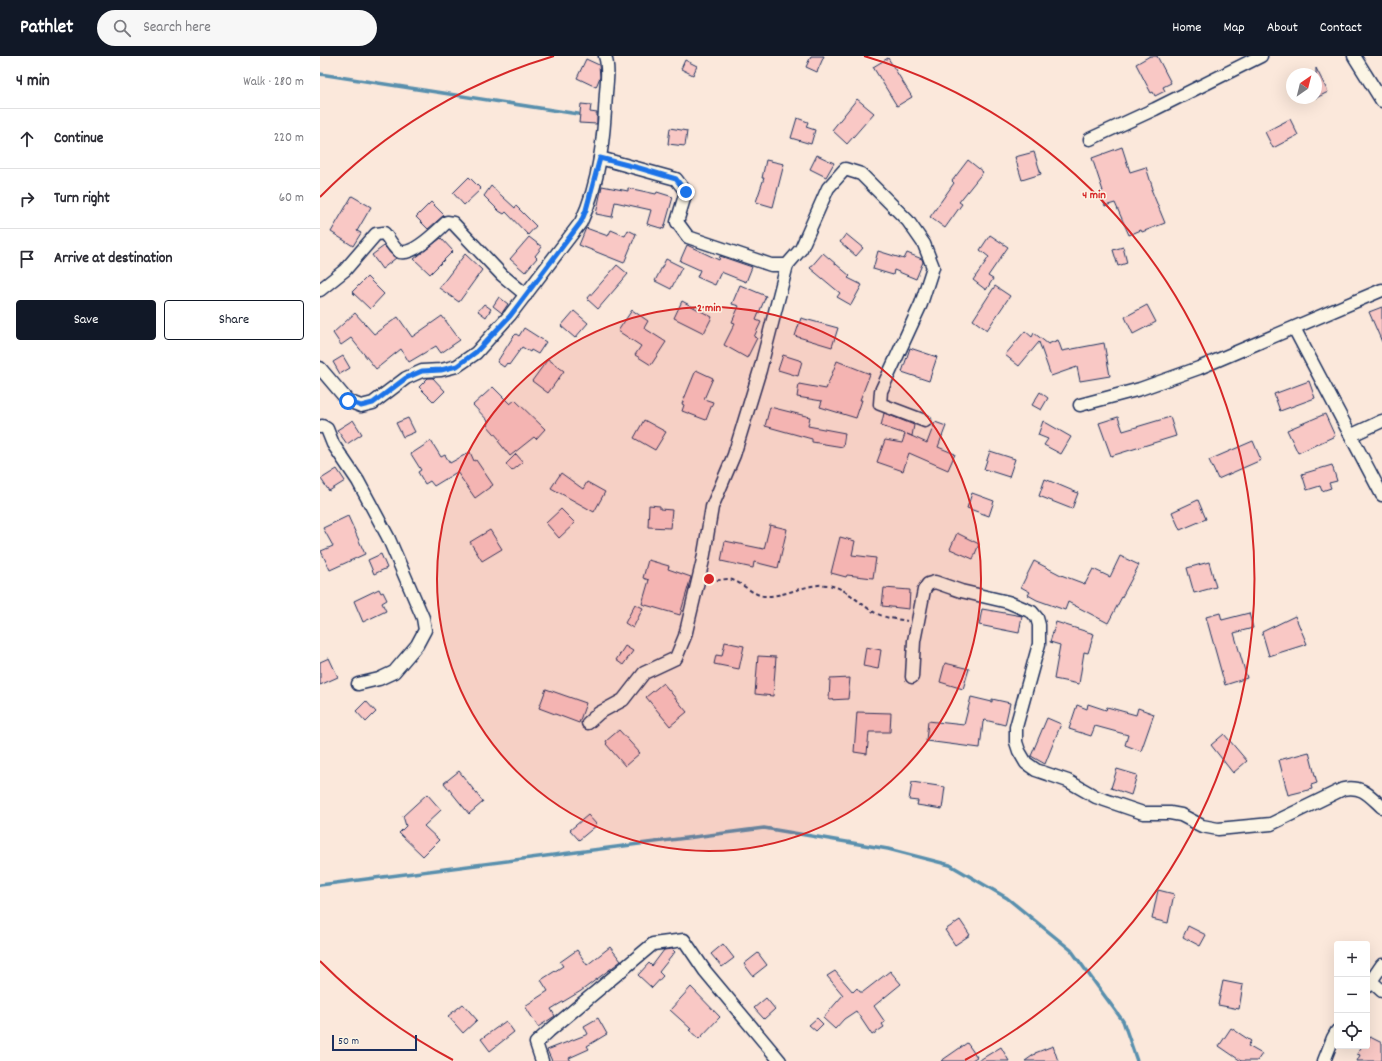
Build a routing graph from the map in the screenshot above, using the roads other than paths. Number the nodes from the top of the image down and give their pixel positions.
1 (605, 56) edge
2 (1261, 56) edge
3 (1354, 56) edge
4 (1382, 101) edge
5 (1090, 139) dead end
6 (600, 158) junction
7 (786, 265) junction
8 (320, 290) edge
9 (1382, 290) edge
10 (526, 295) junction
11 (1294, 328) junction
12 (320, 368) edge
13 (1080, 405) dead end
14 (925, 421) dead end
15 (1382, 421) edge
16 (320, 427) edge
17 (1352, 436) junction
18 (1382, 495) edge
19 (912, 677) dead end
20 (358, 684) dead end
21 (588, 723) dead end
22 (1382, 807) edge
23 (1382, 965) edge
24 (1370, 983) edge
25 (1370, 985) edge
26 (1382, 991) edge
27 (1334, 1036) edge
28 (542, 1061) edge
29 (780, 1061) edge
30 (1324, 1061) edge

1 - 6 street
2 - 5 street
3 - 4 street
6 - 7 street
6 - 10 street
7 - 14 street
7 - 21 street
8 - 10 street
9 - 11 street
10 - 12 street
11 - 13 street
11 - 17 street
15 - 17 street
16 - 20 street
17 - 18 street
19 - 22 street
23 - 24 street
25 - 26 street
27 - 30 street
28 - 29 street

